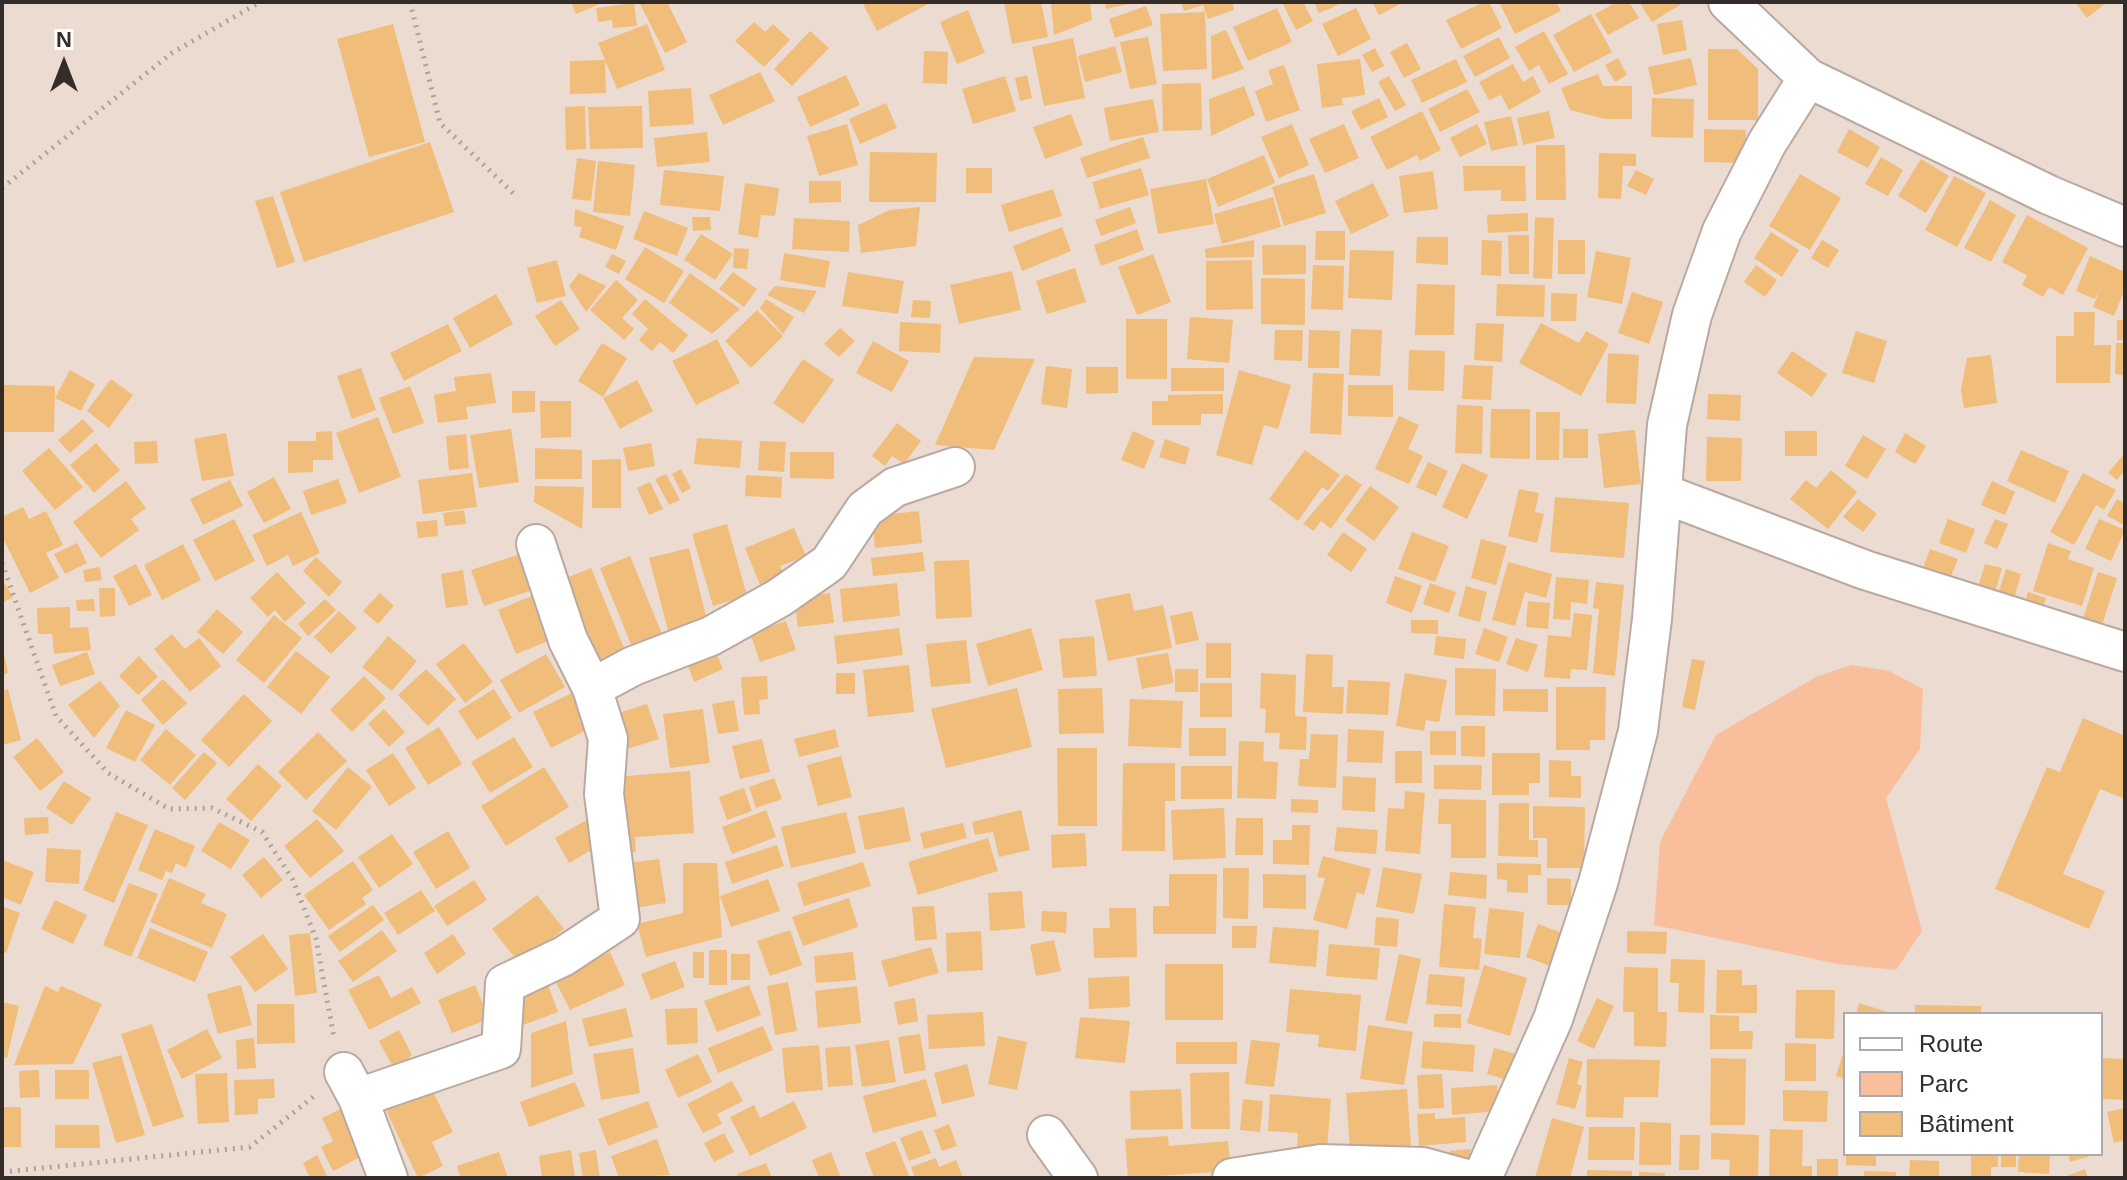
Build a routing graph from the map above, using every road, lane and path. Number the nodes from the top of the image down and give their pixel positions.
1 (260, 2) edge
2 (410, 2) edge
3 (1728, 2) edge
4 (1808, 78) junction
5 (2, 188) edge
6 (514, 194) dead end
7 (2125, 227) edge
8 (955, 467) dead end
9 (1662, 493) junction
10 (536, 544) dead end
11 (2, 563) edge
12 (2125, 652) edge
13 (592, 688) junction
14 (351, 1085) junction
15 (1047, 1135) dead end
16 (2, 1172) edge
17 (388, 1178) edge
18 (1078, 1178) edge
19 (1232, 1178) edge
20 (1463, 1178) edge
21 (1482, 1178) edge

1 - 5 path
2 - 6 path
3 - 4 street
4 - 7 street
4 - 9 street
8 - 13 street
9 - 12 street
9 - 21 street
10 - 13 street
11 - 14 path
13 - 14 street
14 - 16 path
14 - 17 street
15 - 18 street
19 - 20 street

